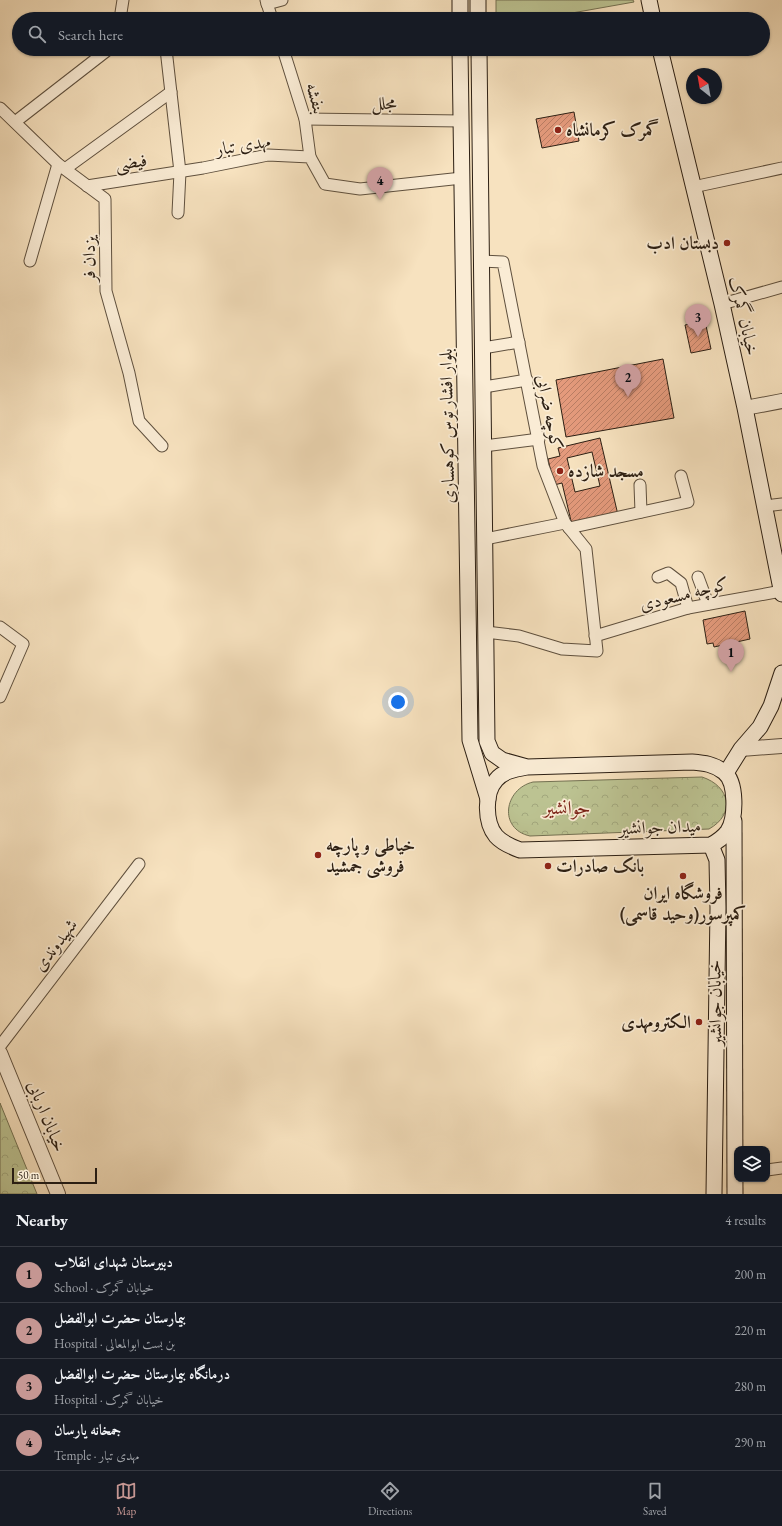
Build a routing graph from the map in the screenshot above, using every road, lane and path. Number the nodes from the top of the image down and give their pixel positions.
1 (282, 0) edge
2 (460, 0) edge
3 (478, 0) edge
4 (649, 0) edge
5 (126, 2) edge
6 (266, 2) edge
7 (122, 12) edge
8 (270, 12) edge
9 (460, 12) edge
10 (478, 12) edge
11 (652, 12) edge
12 (100, 56) edge
13 (167, 56) edge
14 (285, 56) edge
15 (460, 56) edge
16 (479, 56) edge
17 (662, 56) edge
18 (171, 92) junction
19 (0, 110) edge
20 (305, 119) junction
21 (462, 120) junction
22 (14, 122) junction
23 (310, 157) junction
24 (61, 166) junction
25 (782, 168) edge
26 (180, 172) junction
27 (462, 178) junction
28 (87, 186) junction
29 (693, 187) junction
30 (178, 213) dead end
31 (30, 261) dead end
32 (480, 261) junction
33 (782, 287) edge
34 (722, 304) junction
35 (519, 342) junction
36 (482, 348) junction
37 (527, 380) junction
38 (484, 387) junction
39 (782, 401) edge
40 (745, 408) junction
41 (539, 438) junction
42 (162, 446) dead end
43 (484, 446) junction
44 (681, 476) dead end
45 (640, 485) dead end
46 (782, 504) edge
47 (765, 506) junction
48 (641, 512) junction
49 (567, 525) junction
50 (485, 539) junction
51 (658, 577) dead end
52 (698, 577) dead end
53 (782, 593) edge
54 (708, 604) junction
55 (688, 608) junction
56 (0, 627) edge
57 (486, 632) junction
58 (595, 636) junction
59 (782, 674) edge
60 (0, 697) edge
61 (782, 746) edge
62 (741, 749) junction
63 (527, 767) junction
64 (726, 773) junction
65 (488, 799) junction
66 (734, 813) junction
67 (711, 845) junction
68 (139, 864) dead end
69 (0, 1046) edge
70 (0, 1053) edge
71 (737, 1146) edge
72 (782, 1168) edge
73 (770, 1170) edge
74 (736, 1182) edge
75 (58, 1194) edge
76 (714, 1194) edge
77 (735, 1194) edge

1 - 6 street
2 - 9 main road
3 - 10 main road
4 - 11 main road
5 - 7 street
6 - 8 street
12 - 22 street
13 - 18 street
14 - 20 street, بنفشه
15 - 21 main road, بلوار افشار توس کوهساری
16 - 32 main road, بلوار افشار توس کوهساری
17 - 29 main road, خیابان گمرک
18 - 24 street
18 - 26 street
19 - 22 street, یزدان فر
20 - 21 street, مجلل
20 - 23 street, بنفشه
21 - 27 main road, بلوار افشار توس کوهساری
22 - 24 street, یزدان فر
23 - 26 street, مهدی تبار
23 - 27 street
24 - 28 street, یزدان فر
24 - 31 street
25 - 29 street
26 - 28 street, فیضی
26 - 30 street
27 - 65 main road, بلوار افشار توس کوهساری
28 - 42 street, یزدان فر
29 - 34 main road, خیابان گمرک
32 - 35 street, کوچه ضرابی
32 - 36 main road, بلوار افشار توس کوهساری
33 - 34 street
34 - 40 main road, خیابان گمرک
35 - 36 street
35 - 37 street, کوچه ضرابی
36 - 38 main road, بلوار افشار توس کوهساری
37 - 38 street
37 - 41 street, کوچه ضرابی
38 - 43 main road, بلوار افشار توس کوهساری
39 - 40 street
40 - 47 main road, خیابان گمرک
41 - 43 street
41 - 49 street, کوچه ضرابی
43 - 50 main road, بلوار افشار توس کوهساری
44 - 48 street
45 - 48 street
46 - 47 street
47 - 53 main road, خیابان گمرک
48 - 49 street
49 - 50 street
49 - 58 street, کوچه ضرابی
50 - 57 main road, بلوار افشار توس کوهساری
51 - 55 street
52 - 54 street
53 - 54 street, کوچه مسعودی
54 - 55 street, کوچه مسعودی
55 - 58 street, کوچه مسعودی
56 - 60 street
57 - 58 street, کوچه ضرابی
57 - 63 main road, بلوار افشار توس کوهساری
59 - 62 main road
61 - 62 street
62 - 64 main road
63 - 64 main road, میدان جوانشیر
63 - 65 main road, میدان جوانشیر
64 - 66 main road, میدان جوانشیر
65 - 67 main road, میدان جوانشیر
66 - 67 main road, میدان جوانشیر
66 - 71 main road, خیابان جوانشیر
67 - 76 main road, خیابان جوانشیر
68 - 69 street, شهیدوندی
70 - 75 street, خیابان اربابی
72 - 73 street
74 - 77 main road, خیابان جوانشیر

